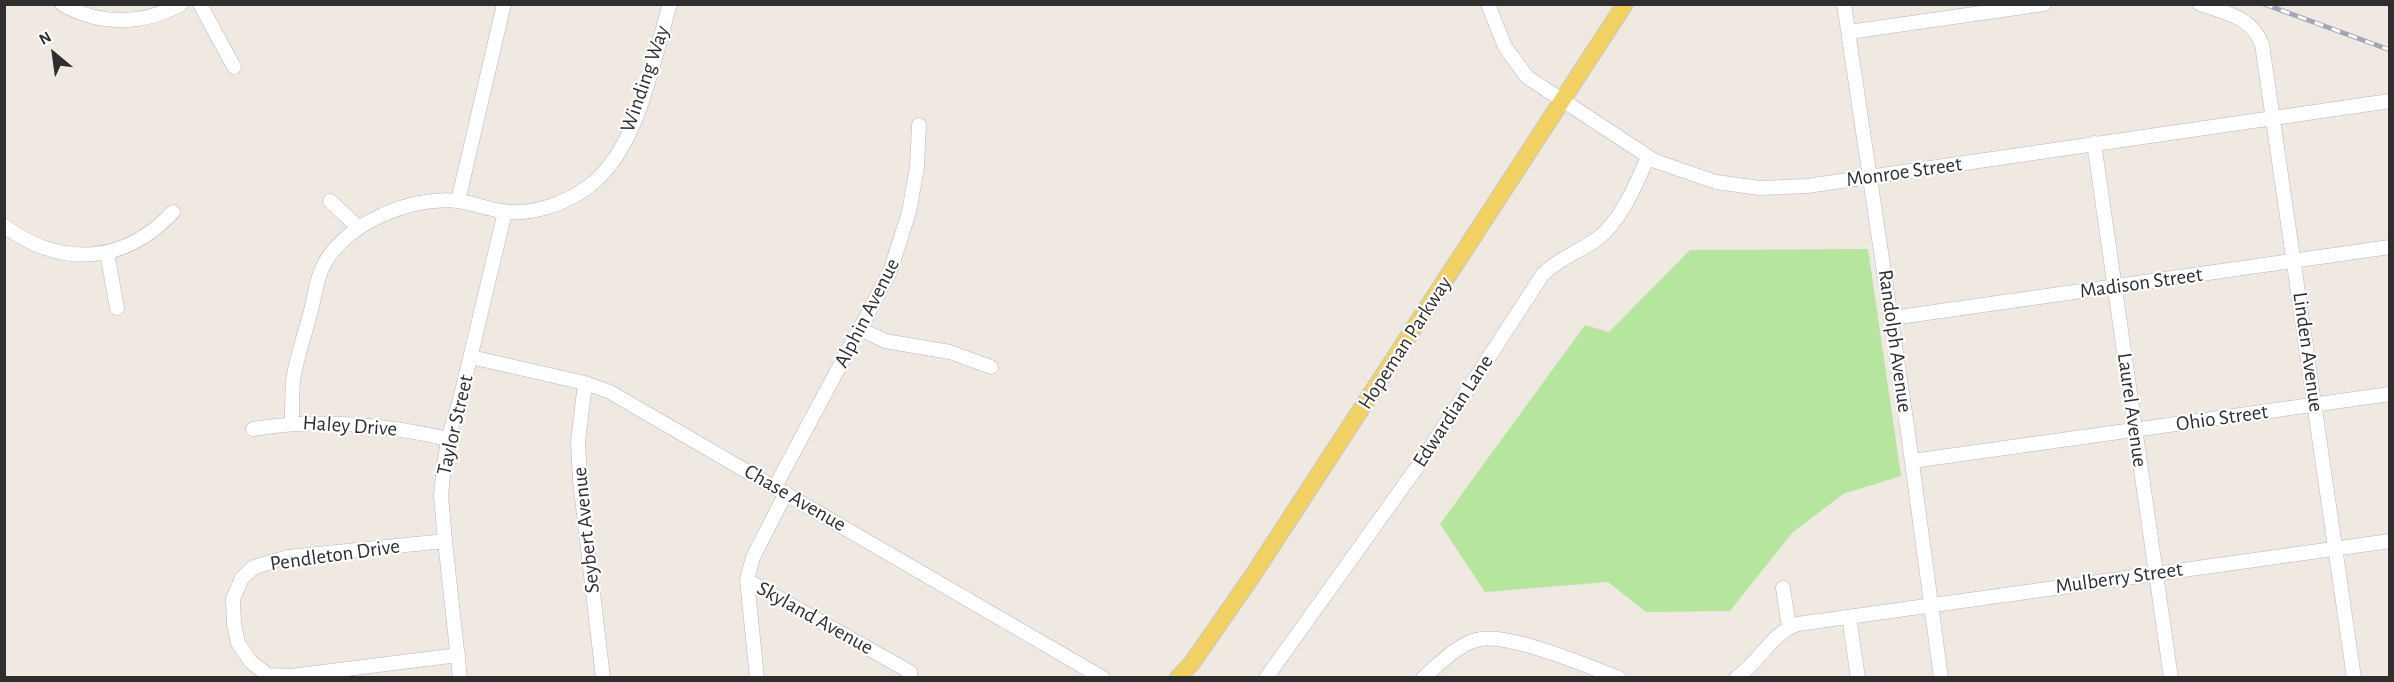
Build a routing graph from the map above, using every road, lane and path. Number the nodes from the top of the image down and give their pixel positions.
1 (62, 4) edge
2 (181, 4) edge
3 (200, 4) edge
4 (504, 4) edge
5 (670, 4) edge
6 (1488, 4) edge
7 (1625, 4) edge
8 (1844, 4) edge
9 (2044, 4) edge
10 (2200, 4) edge
11 (1848, 32) junction
12 (234, 67) dead end
13 (1561, 101) junction
14 (2390, 101) edge
15 (2274, 118) junction
16 (919, 125) dead end
17 (2094, 143) junction
18 (1648, 157) junction
19 (1870, 176) junction
20 (330, 201) dead end
21 (458, 201) junction
22 (173, 212) dead end
23 (505, 212) junction
24 (4, 226) edge
25 (358, 227) junction
26 (2390, 247) edge
27 (107, 253) junction
28 (2294, 262) junction
29 (2114, 287) junction
30 (117, 308) dead end
31 (1892, 318) junction
32 (860, 329) junction
33 (471, 357) junction
34 (991, 367) dead end
35 (585, 383) junction
36 (2390, 394) edge
37 (2315, 405) junction
38 (292, 422) junction
39 (253, 429) dead end
40 (2135, 430) junction
41 (448, 439) junction
42 (1912, 461) junction
43 (781, 490) junction
44 (445, 541) junction
45 (2390, 541) edge
46 (2336, 548) junction
47 (2156, 574) junction
48 (747, 580) junction
49 (1783, 588) dead end
50 (1931, 605) junction
51 (1849, 617) junction
52 (1789, 627) junction
53 (458, 656) junction
54 (1188, 670) edge
55 (460, 678) edge
56 (603, 678) edge
57 (758, 678) edge
58 (910, 678) edge
59 (1103, 678) edge
60 (1178, 678) edge
61 (1266, 678) edge
62 (1423, 678) edge
63 (1619, 678) edge
64 (1736, 678) edge
65 (1858, 678) edge
66 (1941, 678) edge
67 (2171, 678) edge
68 (2354, 678) edge

1 - 2 street
3 - 12 street
4 - 21 street
5 - 23 street, Winding Way
6 - 13 street, Monroe Street
7 - 13 main road, Hopeman Parkway
8 - 11 street, Randolph Avenue
9 - 11 street
10 - 15 street, Linden Avenue
11 - 19 street, Randolph Avenue
13 - 18 street, Monroe Street
13 - 54 main road, Hopeman Parkway
14 - 15 street, Monroe Street
15 - 17 street, Monroe Street
15 - 28 street, Linden Avenue
16 - 32 street, Alphin Avenue
17 - 19 street, Monroe Street
17 - 29 street, Laurel Avenue
18 - 19 street, Monroe Street
18 - 61 street, Edwardian Lane
19 - 31 street, Randolph Avenue
20 - 25 street
21 - 23 street, Winding Way
21 - 25 street, Winding Way
22 - 27 street
23 - 33 street, Taylor Street
24 - 27 street
25 - 38 street, Winding Way
26 - 28 street, Madison Street
27 - 30 street
28 - 29 street, Madison Street
28 - 37 street, Linden Avenue
29 - 31 street, Madison Street
29 - 40 street, Laurel Avenue
31 - 42 street, Randolph Avenue
32 - 34 street
32 - 43 street, Alphin Avenue
33 - 35 street, Chase Avenue
33 - 41 street, Taylor Street
35 - 43 street, Chase Avenue
35 - 56 street, Seybert Avenue
36 - 37 street, Ohio Street
37 - 40 street, Ohio Street
37 - 46 street, Linden Avenue
38 - 39 street, Haley Drive
38 - 41 street, Haley Drive
40 - 42 street, Ohio Street
40 - 47 street, Laurel Avenue
41 - 44 street, Taylor Street
42 - 50 street, Randolph Avenue
43 - 48 street, Alphin Avenue
43 - 59 street, Chase Avenue
44 - 53 street, Taylor Street
44 - 53 street, Pendleton Drive
45 - 46 street, Mulberry Street
46 - 47 street, Mulberry Street
46 - 68 street, Linden Avenue
47 - 50 street, Mulberry Street
47 - 67 street, Laurel Avenue
48 - 57 street, Alphin Avenue
48 - 58 street, Skyland Avenue
49 - 52 street
50 - 51 street, Mulberry Street
50 - 66 street, Randolph Avenue
51 - 52 street, Mulberry Street
51 - 65 street
52 - 64 street
53 - 55 street, Taylor Street
54 - 60 main road, Hopeman Parkway
62 - 63 street

